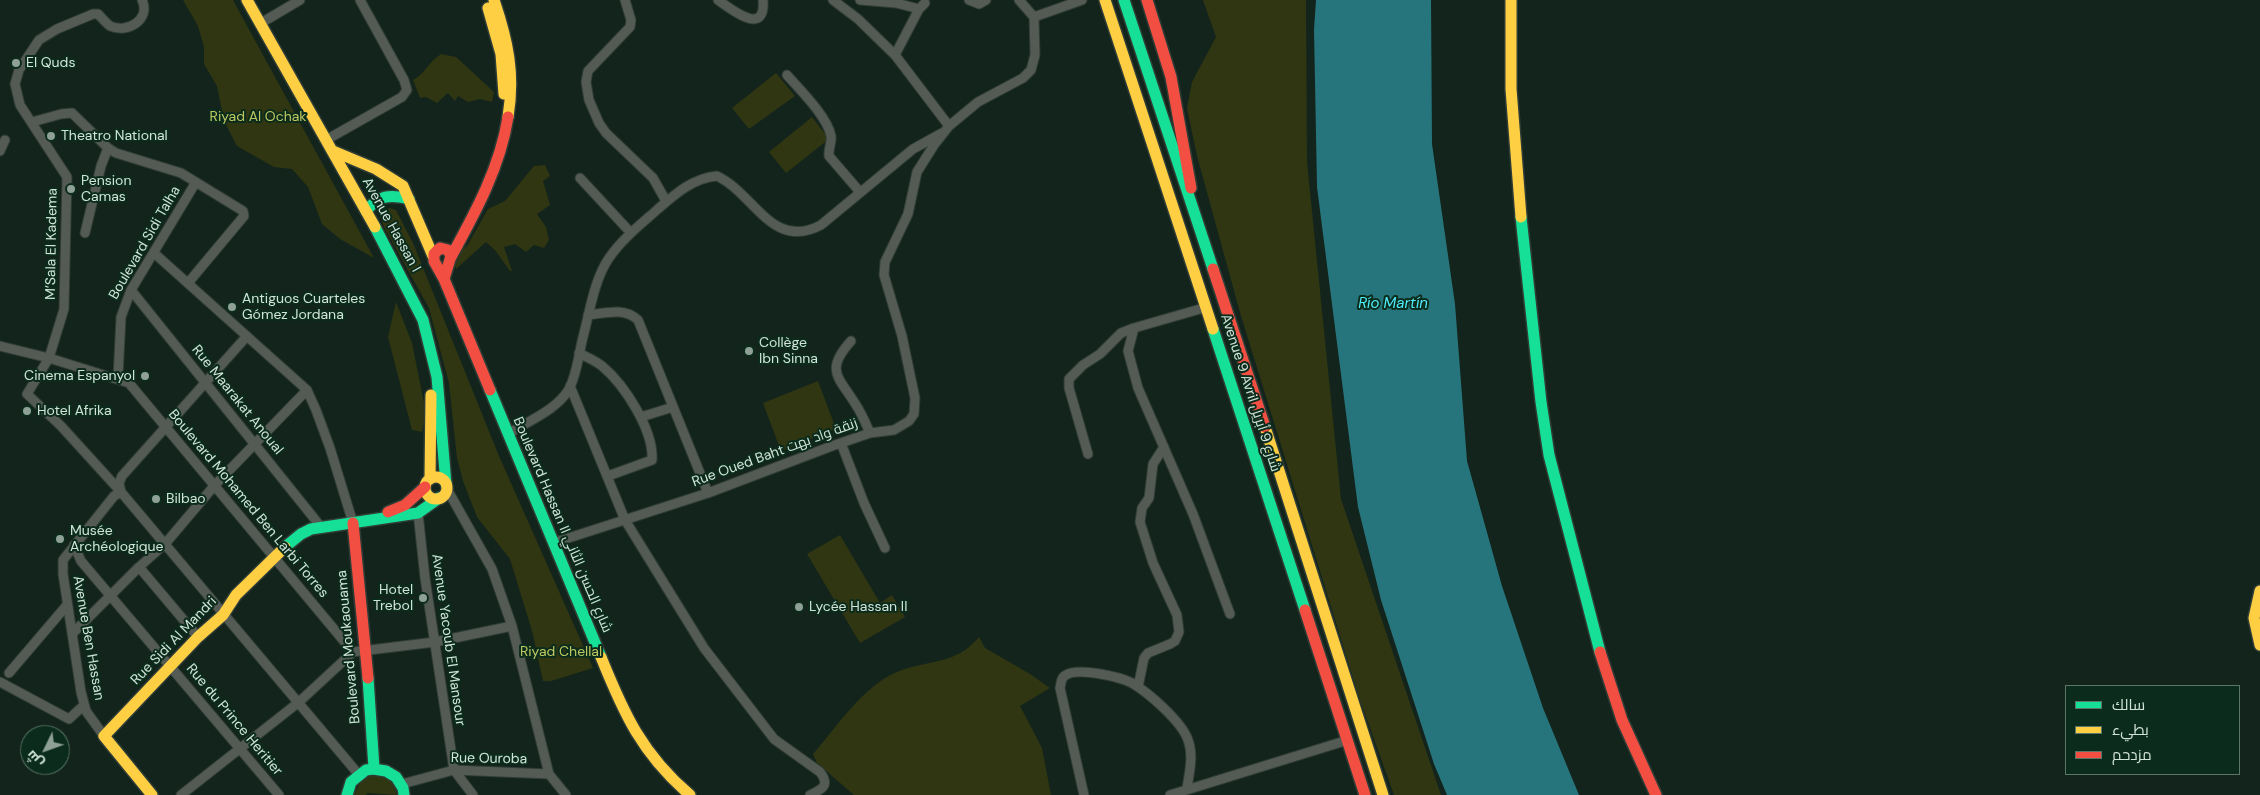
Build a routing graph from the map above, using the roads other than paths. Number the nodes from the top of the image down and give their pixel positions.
1 (142, 0) edge
2 (239, 0) edge
3 (247, 0) edge
4 (300, 0) edge
5 (360, 0) edge
6 (484, 0) edge
7 (494, 0) edge
8 (625, 0) edge
9 (718, 0) edge
10 (763, 0) edge
11 (833, 0) edge
12 (860, 0) edge
13 (969, 0) edge
14 (986, 0) edge
15 (1019, 0) edge
16 (1080, 0) edge
17 (1105, 0) edge
18 (1124, 0) edge
19 (1146, 0) edge
20 (1512, 0) edge
21 (923, 3) edge
22 (1034, 17) junction
23 (261, 23) junction
24 (895, 55) junction
25 (787, 74) dead end
26 (32, 122) junction
27 (946, 129) junction
28 (5, 140) dead end
29 (326, 140) junction
30 (108, 148) junction
31 (0, 151) edge
32 (333, 151) junction
33 (580, 178) dead end
34 (196, 182) junction
35 (860, 192) junction
36 (409, 199) junction
37 (666, 201) junction
38 (1192, 208) junction
39 (366, 210) junction
40 (86, 233) dead end
41 (631, 233) junction
42 (154, 253) junction
43 (442, 256) junction
44 (188, 282) junction
45 (131, 290) junction
46 (1207, 307) junction
47 (588, 315) junction
48 (1134, 328) junction
49 (247, 336) junction
50 (851, 341) dead end
51 (0, 346) edge
52 (579, 353) junction
53 (49, 358) junction
54 (118, 378) junction
55 (205, 381) junction
56 (570, 386) junction
57 (307, 390) junction
58 (673, 407) junction
59 (641, 417) junction
60 (165, 426) junction
61 (870, 433) junction
62 (508, 434) junction
63 (841, 442) junction
64 (255, 444) junction
65 (1164, 447) junction
66 (1088, 454) dead end
67 (608, 476) junction
68 (427, 485) junction
69 (214, 486) junction
70 (446, 487) junction
71 (708, 493) junction
72 (117, 494) junction
73 (438, 498) junction
74 (418, 513) junction
75 (370, 520) junction
76 (625, 520) junction
77 (353, 523) junction
78 (321, 526) junction
79 (553, 543) junction
80 (165, 544) junction
81 (74, 545) junction
82 (885, 548) dead end
83 (274, 556) junction
84 (139, 567) junction
85 (2260, 591) edge
86 (109, 596) junction
87 (67, 605) junction
88 (1230, 614) dead end
89 (224, 615) junction
90 (512, 626) junction
91 (72, 634) junction
92 (198, 636) junction
93 (435, 642) junction
94 (2260, 645) edge
95 (366, 651) junction
96 (353, 652) junction
97 (171, 666) junction
98 (9, 673) dead end
99 (0, 682) edge
100 (1138, 687) junction
101 (299, 702) junction
102 (84, 705) junction
103 (104, 736) junction
104 (1348, 740) junction
105 (239, 748) junction
106 (374, 768) junction
107 (454, 770) junction
108 (549, 774) junction
109 (360, 776) junction
110 (403, 789) edge
111 (1187, 789) junction
112 (152, 795) edge
113 (182, 795) edge
114 (279, 795) edge
115 (347, 795) edge
116 (473, 795) edge
117 (566, 795) edge
118 (690, 795) edge
119 (810, 795) edge
120 (1084, 795) edge
121 (1170, 795) edge
122 (1365, 795) edge
123 (1383, 795) edge
124 (1656, 795) edge

1 - 26 street, M’Sala El Kadema
2 - 68 main road, Avenue Hassan I
3 - 23 main road, Avenue Hassan I
4 - 23 street
5 - 29 street
6 - 43 main road
7 - 43 main road
8 - 37 street
9 - 10 street
11 - 24 street
12 - 21 street
13 - 14 street
15 - 22 street
16 - 22 street
17 - 46 main road, Avenue 9 Avril شارع 9 أبريل
18 - 38 main road, Avenue 9 Avril شارع 9 أبريل
19 - 38 main road
20 - 124 main road
21 - 24 street
22 - 27 street, Rue Oued Baht زنقة واد بهت
23 - 29 main road, Avenue Hassan I
24 - 27 street
25 - 35 street
26 - 30 street
26 - 53 street, M’Sala El Kadema
27 - 35 street
27 - 61 street, Rue Oued Baht زنقة واد بهت
28 - 31 street
29 - 32 main road, Avenue Hassan I
30 - 34 street
30 - 40 street
32 - 36 main road, Boulevard Hassan II شارع الحسن الثاني
32 - 39 main road, Avenue Hassan I
33 - 41 street
34 - 42 street, Boulevard Sidi Talha
34 - 44 street
35 - 37 street
36 - 39 main road
36 - 43 main road, Boulevard Hassan II شارع الحسن الثاني
37 - 41 street
38 - 123 main road, Avenue 9 Avril شارع 9 أبريل
39 - 70 main road, Avenue Hassan I
41 - 47 street
42 - 44 street
42 - 45 street, Boulevard Sidi Talha
43 - 62 main road, Boulevard Hassan II شارع الحسن الثاني
44 - 49 street
45 - 54 street, Boulevard Sidi Talha
45 - 55 street, Rue Maarakat Anoual
46 - 48 street
46 - 104 main road, Avenue 9 Avril شارع 9 أبريل
47 - 52 street
47 - 58 street
48 - 65 street
48 - 66 street
49 - 55 street
49 - 57 street
50 - 61 street
51 - 53 street
52 - 56 street
52 - 59 street
53 - 54 street
53 - 72 street, M’Sala El Kadema
54 - 60 street, Boulevard Mohamed Ben Larbi Torres
55 - 60 street
55 - 64 street, Rue Maarakat Anoual
56 - 62 street
56 - 67 street
57 - 64 street
57 - 77 street
58 - 59 street
58 - 71 street
59 - 67 street
60 - 69 street, Boulevard Mohamed Ben Larbi Torres
60 - 72 street
61 - 63 street, Rue Oued Baht زنقة واد بهت
62 - 79 main road, Boulevard Hassan II شارع الحسن الثاني
63 - 71 street, Rue Oued Baht زنقة واد بهت
63 - 82 street
64 - 69 street
64 - 78 street, Rue Maarakat Anoual
65 - 88 street
65 - 100 street
67 - 76 street
68 - 70 main road
68 - 73 main road
68 - 74 main road
68 - 75 main road, Rue Sidi Al Mandri
69 - 80 street
69 - 83 street, Boulevard Mohamed Ben Larbi Torres
70 - 73 main road
70 - 90 street
71 - 76 street, Rue Oued Baht زنقة واد بهت
72 - 80 street
72 - 81 street, Avenue Ben Hassan
73 - 74 main road, Rue Sidi Al Mandri
74 - 75 main road, Rue Sidi Al Mandri
74 - 93 street, Avenue Yacoub El Mansour
75 - 77 main road, Rue Sidi Al Mandri
76 - 79 street, Rue Oued Baht زنقة واد بهت
76 - 119 street
77 - 78 main road, Rue Sidi Al Mandri
77 - 95 main road, Boulevard Moukaouama
78 - 83 main road, Rue Sidi Al Mandri
79 - 118 main road, Boulevard Hassan II شارع الحسن الثاني
80 - 84 street
80 - 89 street
81 - 86 street, Rue du Prince Heritier
81 - 87 street, Avenue Ben Hassan
83 - 89 main road, Rue Sidi Al Mandri
83 - 96 street, Boulevard Mohamed Ben Larbi Torres
84 - 86 street
84 - 92 street
85 - 94 main road
86 - 91 street
86 - 97 street, Rue du Prince Heritier
87 - 91 street, Avenue Ben Hassan
87 - 98 street
89 - 92 main road, Rue Sidi Al Mandri
89 - 101 street
90 - 93 street
90 - 108 street
91 - 102 street, Avenue Ben Hassan
92 - 97 main road, Rue Sidi Al Mandri
93 - 95 street
93 - 107 street, Avenue Yacoub El Mansour
95 - 96 street
95 - 106 main road, Boulevard Moukaouama
96 - 101 street
97 - 103 main road, Rue Sidi Al Mandri
97 - 105 street, Rue du Prince Heritier
99 - 102 street
100 - 111 street
100 - 120 street
101 - 105 street
101 - 109 street
102 - 103 street, Avenue Ben Hassan
103 - 112 main road
104 - 111 street
104 - 122 main road, Avenue 9 Avril شارع 9 أبريل
105 - 113 street
105 - 114 street, Rue du Prince Heritier
106 - 109 main road
106 - 110 main road
107 - 108 street, Rue Ouroba
107 - 110 street, Rue Ouroba
107 - 116 street
108 - 117 street
109 - 115 main road
111 - 121 street

